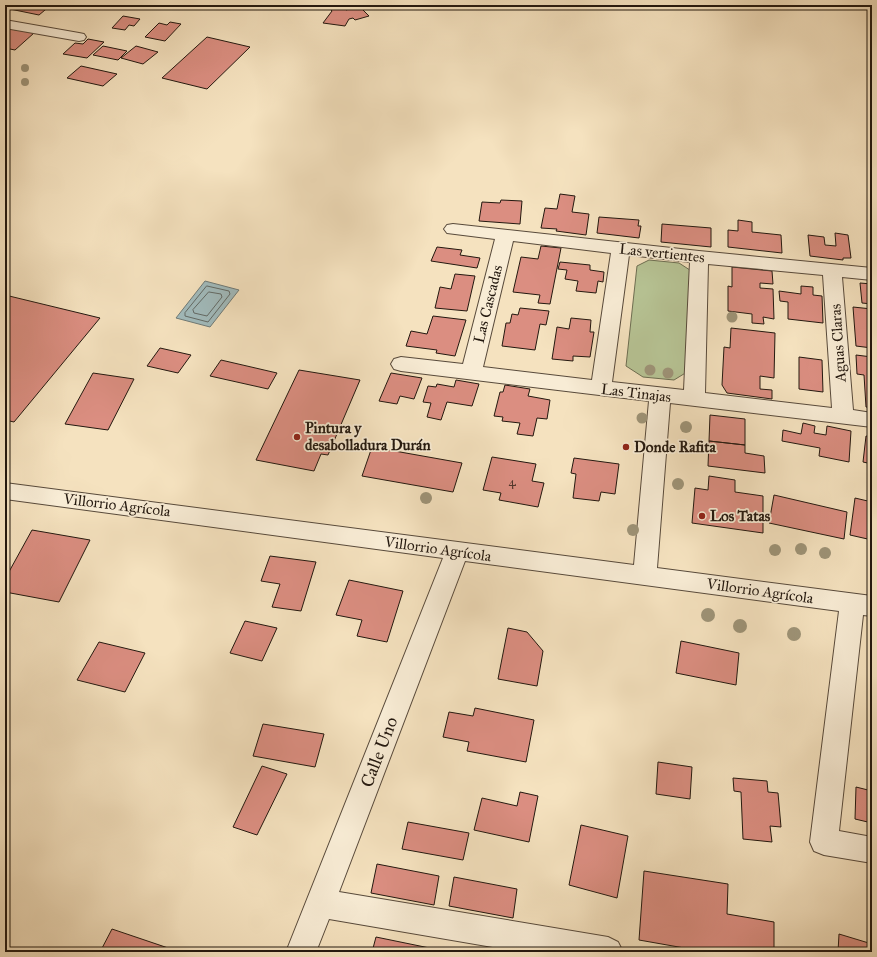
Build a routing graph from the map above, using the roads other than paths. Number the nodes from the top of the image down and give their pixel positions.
1 (5, 24) edge
2 (79, 37) dead end
3 (453, 229) dead end
4 (505, 235) junction
5 (621, 249) junction
6 (699, 258) junction
7 (832, 270) junction
8 (872, 274) edge
9 (401, 364) dead end
10 (471, 373) junction
11 (601, 388) junction
12 (660, 396) junction
13 (694, 400) junction
14 (843, 417) junction
15 (872, 420) edge
16 (5, 491) edge
17 (457, 552) junction
18 (645, 576) junction
19 (862, 604) edge
20 (872, 850) edge
21 (320, 903) junction
22 (301, 952) edge
23 (608, 952) edge

1 - 2 street
3 - 4 street, Las vertientes
4 - 5 street, Las vertientes
4 - 10 street, Las Cascadas
5 - 6 street, Las vertientes
5 - 11 street
6 - 7 street, Las vertientes
6 - 13 street
7 - 8 street, Las vertientes
7 - 14 street, Aguas Claras
9 - 10 street, Las Tinajas
10 - 11 street, Las Tinajas
11 - 12 street, Las Tinajas
12 - 13 street, Las Tinajas
12 - 18 street
13 - 14 street, Las Tinajas
14 - 15 street, Las Tinajas
16 - 17 street, Villorrio Agrícola
17 - 18 street, Villorrio Agrícola
17 - 21 street, Calle Uno
18 - 19 street, Villorrio Agrícola
19 - 20 street
21 - 22 street, Calle Uno
21 - 23 street

